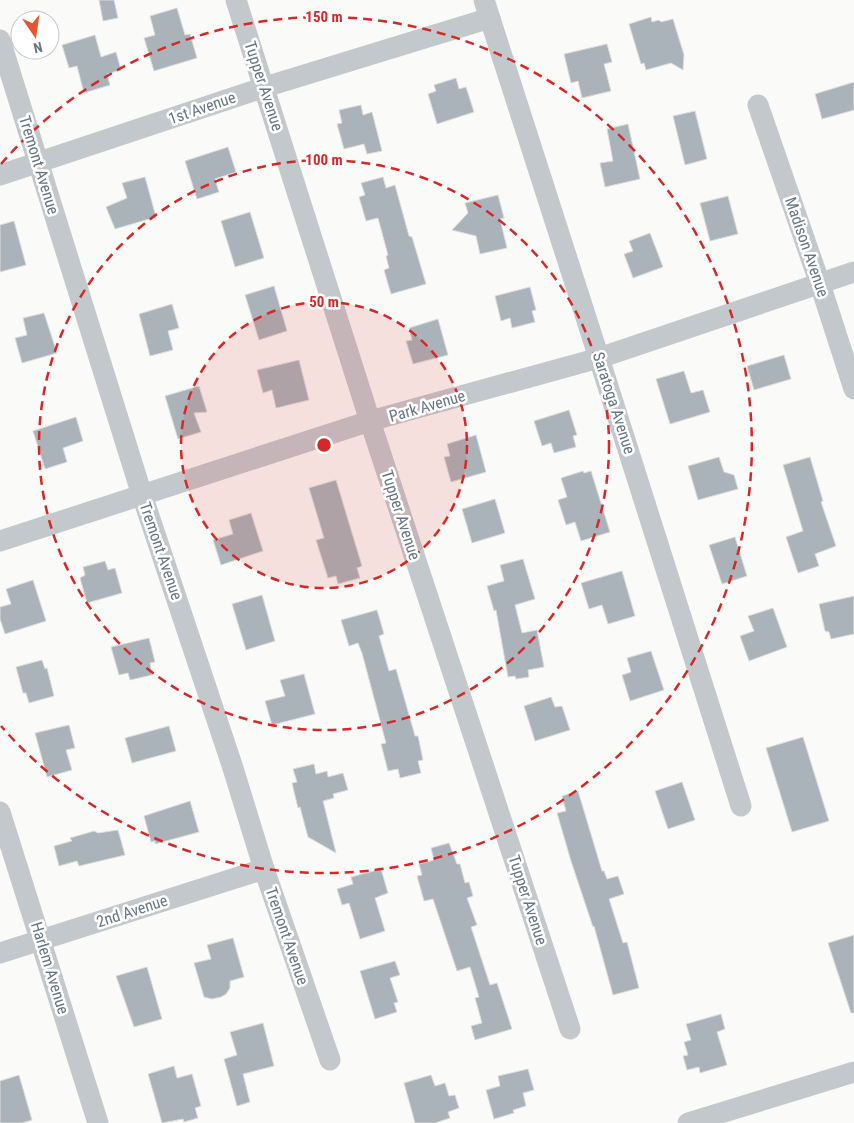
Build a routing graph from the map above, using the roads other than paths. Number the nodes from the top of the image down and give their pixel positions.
1 (236, 0) edge
2 (487, 9) edge
3 (0, 40) edge
4 (265, 87) junction
5 (758, 105) dead end
6 (39, 163) junction
7 (0, 175) edge
8 (854, 272) edge
9 (820, 284) junction
10 (599, 358) junction
11 (854, 389) edge
12 (370, 421) junction
13 (142, 495) junction
14 (0, 541) edge
15 (740, 806) dead end
16 (0, 812) edge
17 (264, 869) junction
18 (41, 940) junction
19 (0, 953) edge
20 (570, 1029) dead end
21 (330, 1060) dead end
22 (854, 1072) edge
23 (98, 1123) edge
24 (688, 1123) edge

1 - 4 street, Tupper Avenue
2 - 4 street, 1st Avenue
2 - 10 street, Saratoga Avenue
3 - 6 street, Tremont Avenue
4 - 6 street, 1st Avenue
4 - 12 street, Tupper Avenue
5 - 9 street, Madison Avenue
6 - 7 street, 1st Avenue
6 - 13 street, Tremont Avenue
8 - 9 street, Park Avenue
9 - 10 street, Park Avenue
9 - 11 street, Madison Avenue
10 - 12 street, Park Avenue
10 - 15 street, Saratoga Avenue
12 - 13 street, Park Avenue
12 - 20 street, Tupper Avenue
13 - 14 street, Park Avenue
13 - 17 street, Tremont Avenue
16 - 18 street, Harlem Avenue
17 - 18 street, 2nd Avenue
17 - 21 street, Tremont Avenue
18 - 19 street, 2nd Avenue
18 - 23 street, Harlem Avenue
22 - 24 street

